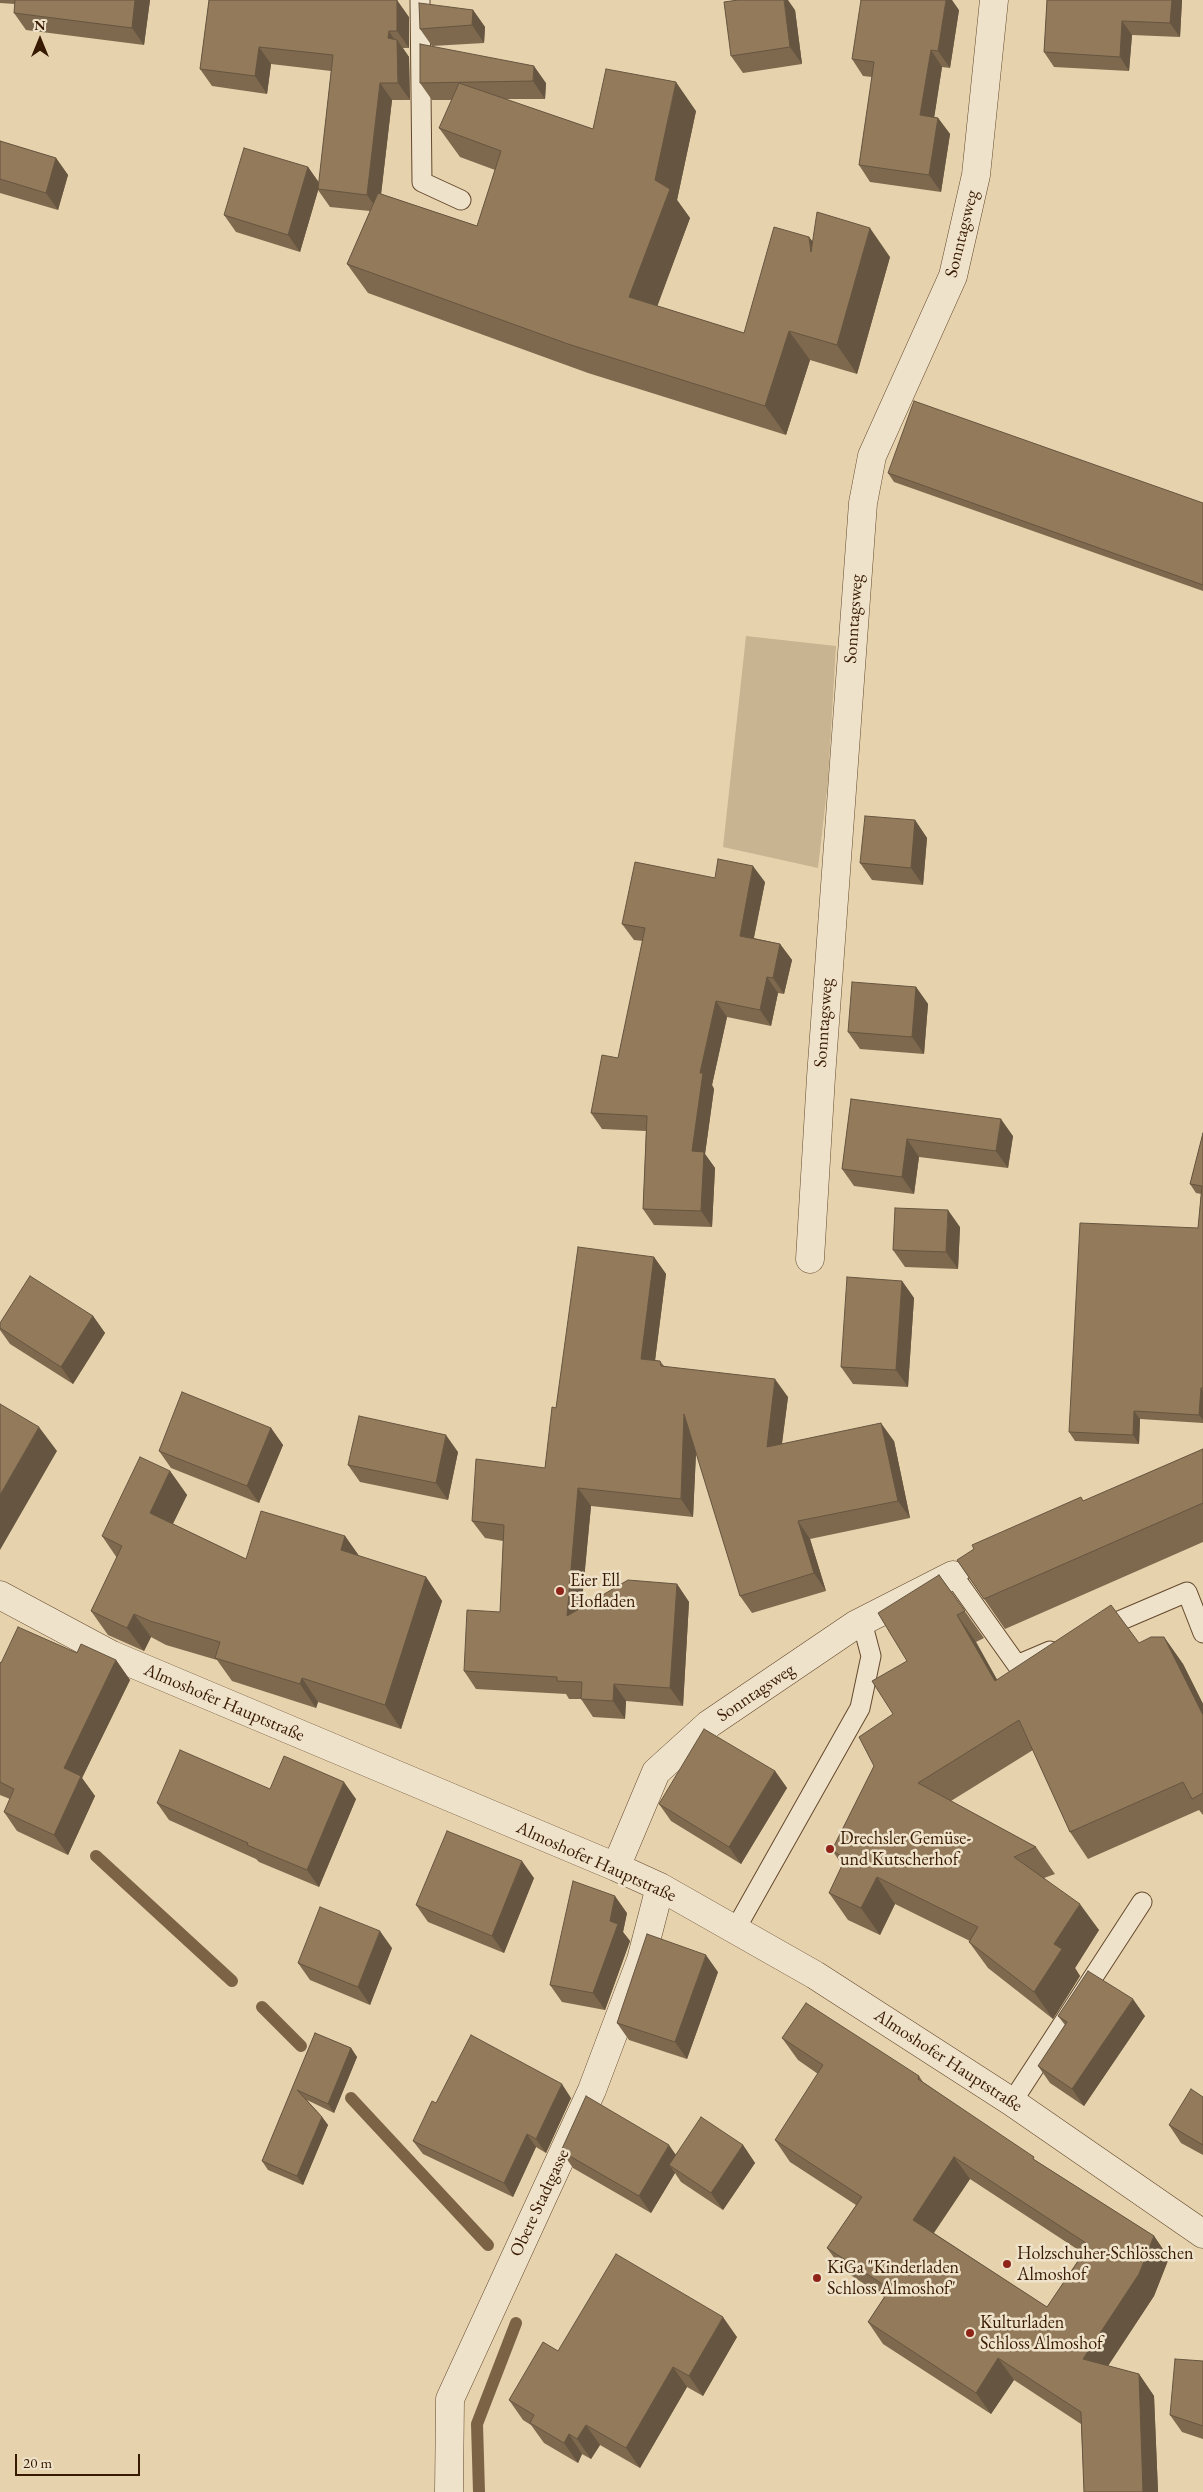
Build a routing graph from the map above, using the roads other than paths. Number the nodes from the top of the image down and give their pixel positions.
1 (420, 0) edge
2 (994, 0) edge
3 (461, 200) dead end
4 (810, 1259) dead end
5 (979, 1562) edge
6 (953, 1575) junction
7 (0, 1595) edge
8 (862, 1622) junction
9 (1203, 1633) edge
10 (616, 1866) junction
11 (660, 1887) junction
12 (1142, 1902) dead end
13 (735, 1930) junction
14 (1012, 2102) junction
15 (1203, 2234) edge
16 (449, 2492) edge

1 - 3 lane
2 - 4 street, Sonntagsweg
5 - 6 lane
6 - 8 street, Sonntagsweg
6 - 9 lane
7 - 10 street, Almoshofer Hauptstraße
8 - 10 street, Sonntagsweg
8 - 13 lane
10 - 11 street, Almoshofer Hauptstraße
11 - 13 street, Almoshofer Hauptstraße
11 - 16 street, Obere Stadtgasse
12 - 14 lane
13 - 14 street, Almoshofer Hauptstraße
14 - 15 street, Almoshofer Hauptstraße

